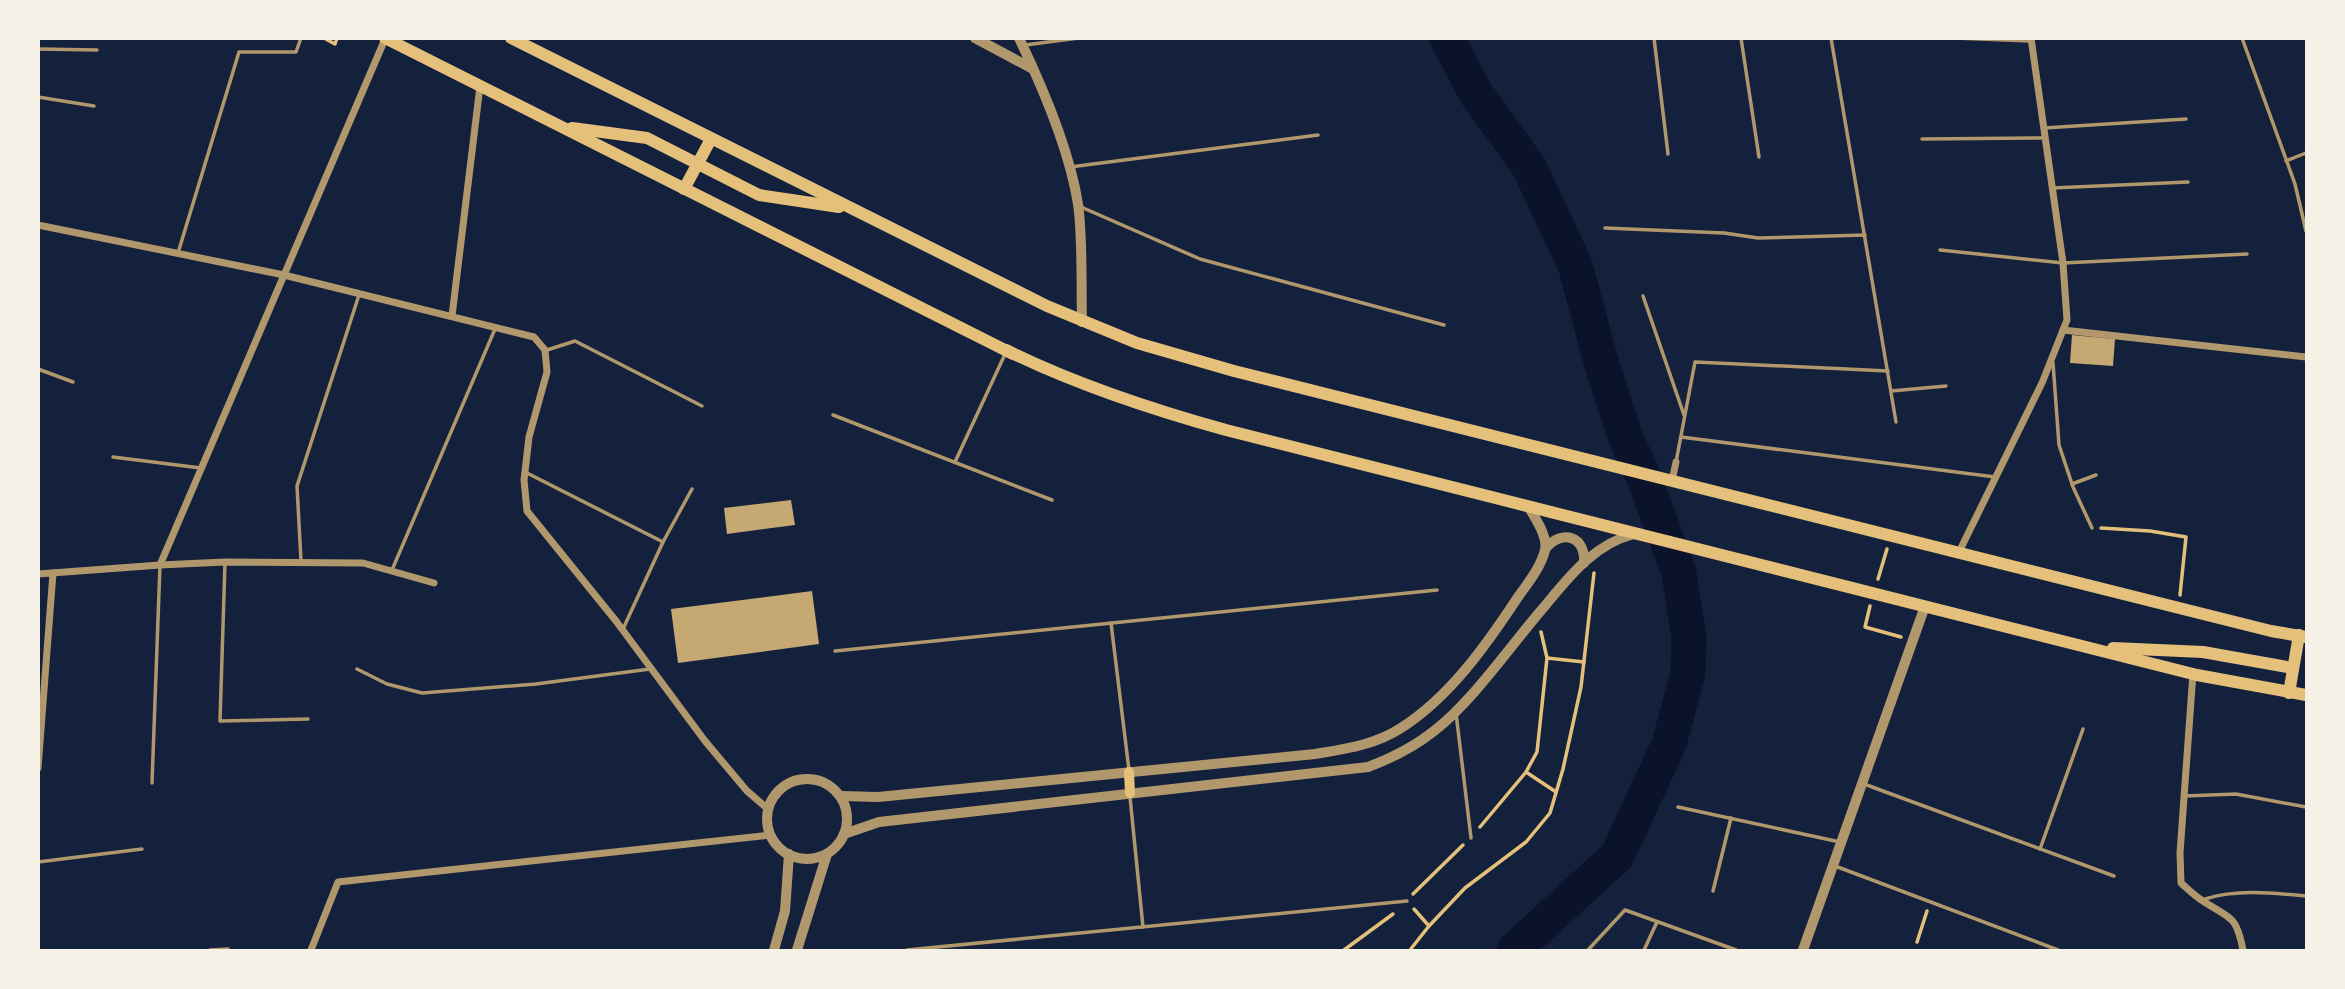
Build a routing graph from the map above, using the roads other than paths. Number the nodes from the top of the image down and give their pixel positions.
1 (301, 38) edge
2 (385, 38) edge
3 (511, 38) edge
4 (975, 38) edge
5 (1079, 38) edge
6 (1654, 38) edge
7 (1741, 38) edge
8 (1830, 38) edge
9 (1954, 38) edge
10 (2242, 38) edge
11 (2032, 40) edge
12 (1021, 42) edge
13 (38, 50) edge
14 (97, 50) dead end
15 (1034, 69) junction
16 (480, 86) junction
17 (38, 97) edge
18 (94, 106) dead end
19 (2186, 118) dead end
20 (561, 127) junction
21 (2044, 128) junction
22 (1318, 135) dead end
23 (2045, 138) junction
24 (711, 139) junction
25 (1922, 139) dead end
26 (2306, 153) edge
27 (1668, 154) dead end
28 (1759, 157) dead end
29 (2286, 161) junction
30 (698, 163) junction
31 (1069, 167) junction
32 (2188, 182) dead end
33 (2052, 188) junction
34 (684, 189) junction
35 (1078, 206) junction
36 (850, 208) junction
37 (38, 225) edge
38 (1605, 228) dead end
39 (2306, 230) edge
40 (1865, 236) junction
41 (1940, 250) dead end
42 (178, 253) junction
43 (2247, 254) dead end
44 (2063, 263) junction
45 (284, 275) junction
46 (360, 293) junction
47 (1643, 296) dead end
48 (452, 316) junction
49 (1082, 322) junction
50 (1444, 325) dead end
51 (496, 327) junction
52 (2063, 330) junction
53 (545, 350) junction
54 (1006, 350) joint
55 (2052, 357) junction
56 (2306, 358) edge
57 (1023, 359) junction
58 (38, 369) edge
59 (1888, 371) junction
60 (73, 382) dead end
61 (1946, 386) dead end
62 (1891, 391) junction
63 (702, 406) dead end
64 (833, 415) dead end
65 (1685, 417) junction
66 (1896, 422) dead end
67 (1681, 437) junction
68 (113, 457) dead end
69 (955, 462) junction
70 (1676, 462) joint
71 (201, 468) junction
72 (525, 472) junction
73 (2096, 475) dead end
74 (1996, 477) junction
75 (1672, 481) junction
76 (2072, 484) junction
77 (692, 489) dead end
78 (1052, 500) dead end
79 (1528, 506) junction
80 (2092, 528) road end
81 (1636, 533) junction
82 (663, 542) junction
83 (1546, 548) junction
84 (1959, 552) junction
85 (225, 562) junction
86 (301, 562) junction
87 (1584, 563) junction
88 (160, 565) junction
89 (392, 571) junction
90 (53, 573) junction
91 (38, 574) edge
92 (434, 583) dead end
93 (1437, 590) dead end
94 (1925, 606) junction
95 (1111, 623) junction
96 (623, 629) junction
97 (2303, 636) edge
98 (2089, 648) junction
99 (835, 651) dead end
100 (2301, 654) edge
101 (652, 668) junction
102 (2293, 668) junction
103 (357, 669) dead end
104 (2193, 673) junction
105 (2289, 692) junction
106 (2306, 695) edge
107 (1455, 711) junction
108 (309, 719) dead end
109 (2083, 729) dead end
110 (38, 768) edge
111 (1129, 772) junction
112 (152, 783) dead end
113 (1862, 784) junction
114 (1130, 793) junction
115 (841, 796) junction
116 (2184, 796) junction
117 (1678, 807) dead end
118 (2306, 807) edge
119 (768, 809) junction
120 (1731, 818) junction
121 (844, 834) junction
122 (771, 835) junction
123 (1471, 838) dead end
124 (1841, 842) junction
125 (142, 849) dead end
126 (2040, 849) junction
127 (789, 854) junction
128 (827, 854) junction
129 (38, 862) edge
130 (1833, 865) junction
131 (2114, 876) dead end
132 (1713, 891) dead end
133 (2306, 896) edge
134 (1407, 901) road end
135 (2201, 901) junction
136 (1657, 922) junction
137 (1143, 927) junction
138 (228, 949) edge
139 (211, 950) edge
140 (311, 950) edge
141 (774, 950) edge
142 (797, 950) edge
143 (907, 950) edge
144 (1588, 950) edge
145 (1644, 950) edge
146 (1735, 950) edge
147 (1803, 950) edge
148 (2058, 950) edge
149 (2243, 950) edge

1 - 42 lane
2 - 16 highway
2 - 45 street
3 - 24 highway
4 - 15 street
5 - 12 lane
6 - 27 lane
7 - 28 lane
8 - 40 lane
9 - 11 lane
10 - 29 lane
11 - 21 street
12 - 15 street
13 - 14 lane
15 - 31 street
16 - 20 highway
16 - 48 street
17 - 18 lane
19 - 21 lane
20 - 30 highway
20 - 34 highway
21 - 23 street
22 - 31 lane
23 - 25 lane
23 - 33 street
24 - 30 highway
24 - 36 highway
26 - 29 lane
29 - 39 lane
30 - 34 highway
30 - 36 highway
31 - 35 street
32 - 33 lane
33 - 44 street
34 - 57 highway
35 - 49 street
35 - 50 lane
36 - 49 highway
37 - 42 street
38 - 40 lane
40 - 59 lane
41 - 44 lane
42 - 45 street
43 - 44 lane
44 - 52 street
45 - 46 street
45 - 71 street
46 - 48 street
46 - 86 lane
47 - 65 lane
48 - 51 street
49 - 75 highway
51 - 53 street
51 - 89 lane
52 - 55 street
52 - 56 street
53 - 63 lane
53 - 72 street
54 - 57 highway
54 - 69 lane
55 - 74 street
55 - 76 lane
57 - 79 highway
58 - 60 lane
59 - 62 lane
59 - 65 lane
61 - 62 lane
62 - 66 lane
64 - 69 lane
65 - 67 lane
67 - 70 lane
67 - 74 lane
68 - 71 lane
69 - 78 lane
70 - 75 street
71 - 88 street
72 - 82 lane
72 - 96 street
73 - 76 lane
74 - 84 street
75 - 84 highway
76 - 80 lane
77 - 82 lane
79 - 81 highway
79 - 83 street
81 - 87 street
81 - 94 highway
82 - 96 lane
83 - 87 street
83 - 111 street
84 - 97 highway
85 - 86 street
85 - 88 street
85 - 108 lane
86 - 89 street
87 - 107 street
88 - 90 street
88 - 112 lane
89 - 92 street
90 - 91 street
90 - 110 street
93 - 95 lane
94 - 98 highway
94 - 113 street
95 - 99 lane
95 - 111 lane
96 - 101 street
97 - 100 highway
98 - 102 highway
98 - 104 highway
100 - 102 highway
101 - 103 lane
101 - 119 street
102 - 105 highway
104 - 105 highway
104 - 116 street
105 - 106 highway
107 - 114 street
107 - 123 lane
109 - 126 lane
111 - 114 main road
111 - 115 street
113 - 124 street
113 - 126 lane
114 - 121 street
114 - 137 lane
115 - 119 street
115 - 121 street
116 - 118 lane
116 - 135 street
117 - 120 lane
119 - 122 street
120 - 124 lane
120 - 132 lane
121 - 128 street
122 - 127 street
122 - 140 street
124 - 130 street
125 - 129 lane
126 - 131 lane
127 - 128 street
127 - 141 street
128 - 142 street
130 - 147 street
130 - 148 lane
133 - 135 lane
134 - 137 lane
135 - 149 street
136 - 144 lane
136 - 145 lane
136 - 146 lane
137 - 143 lane
138 - 139 lane

